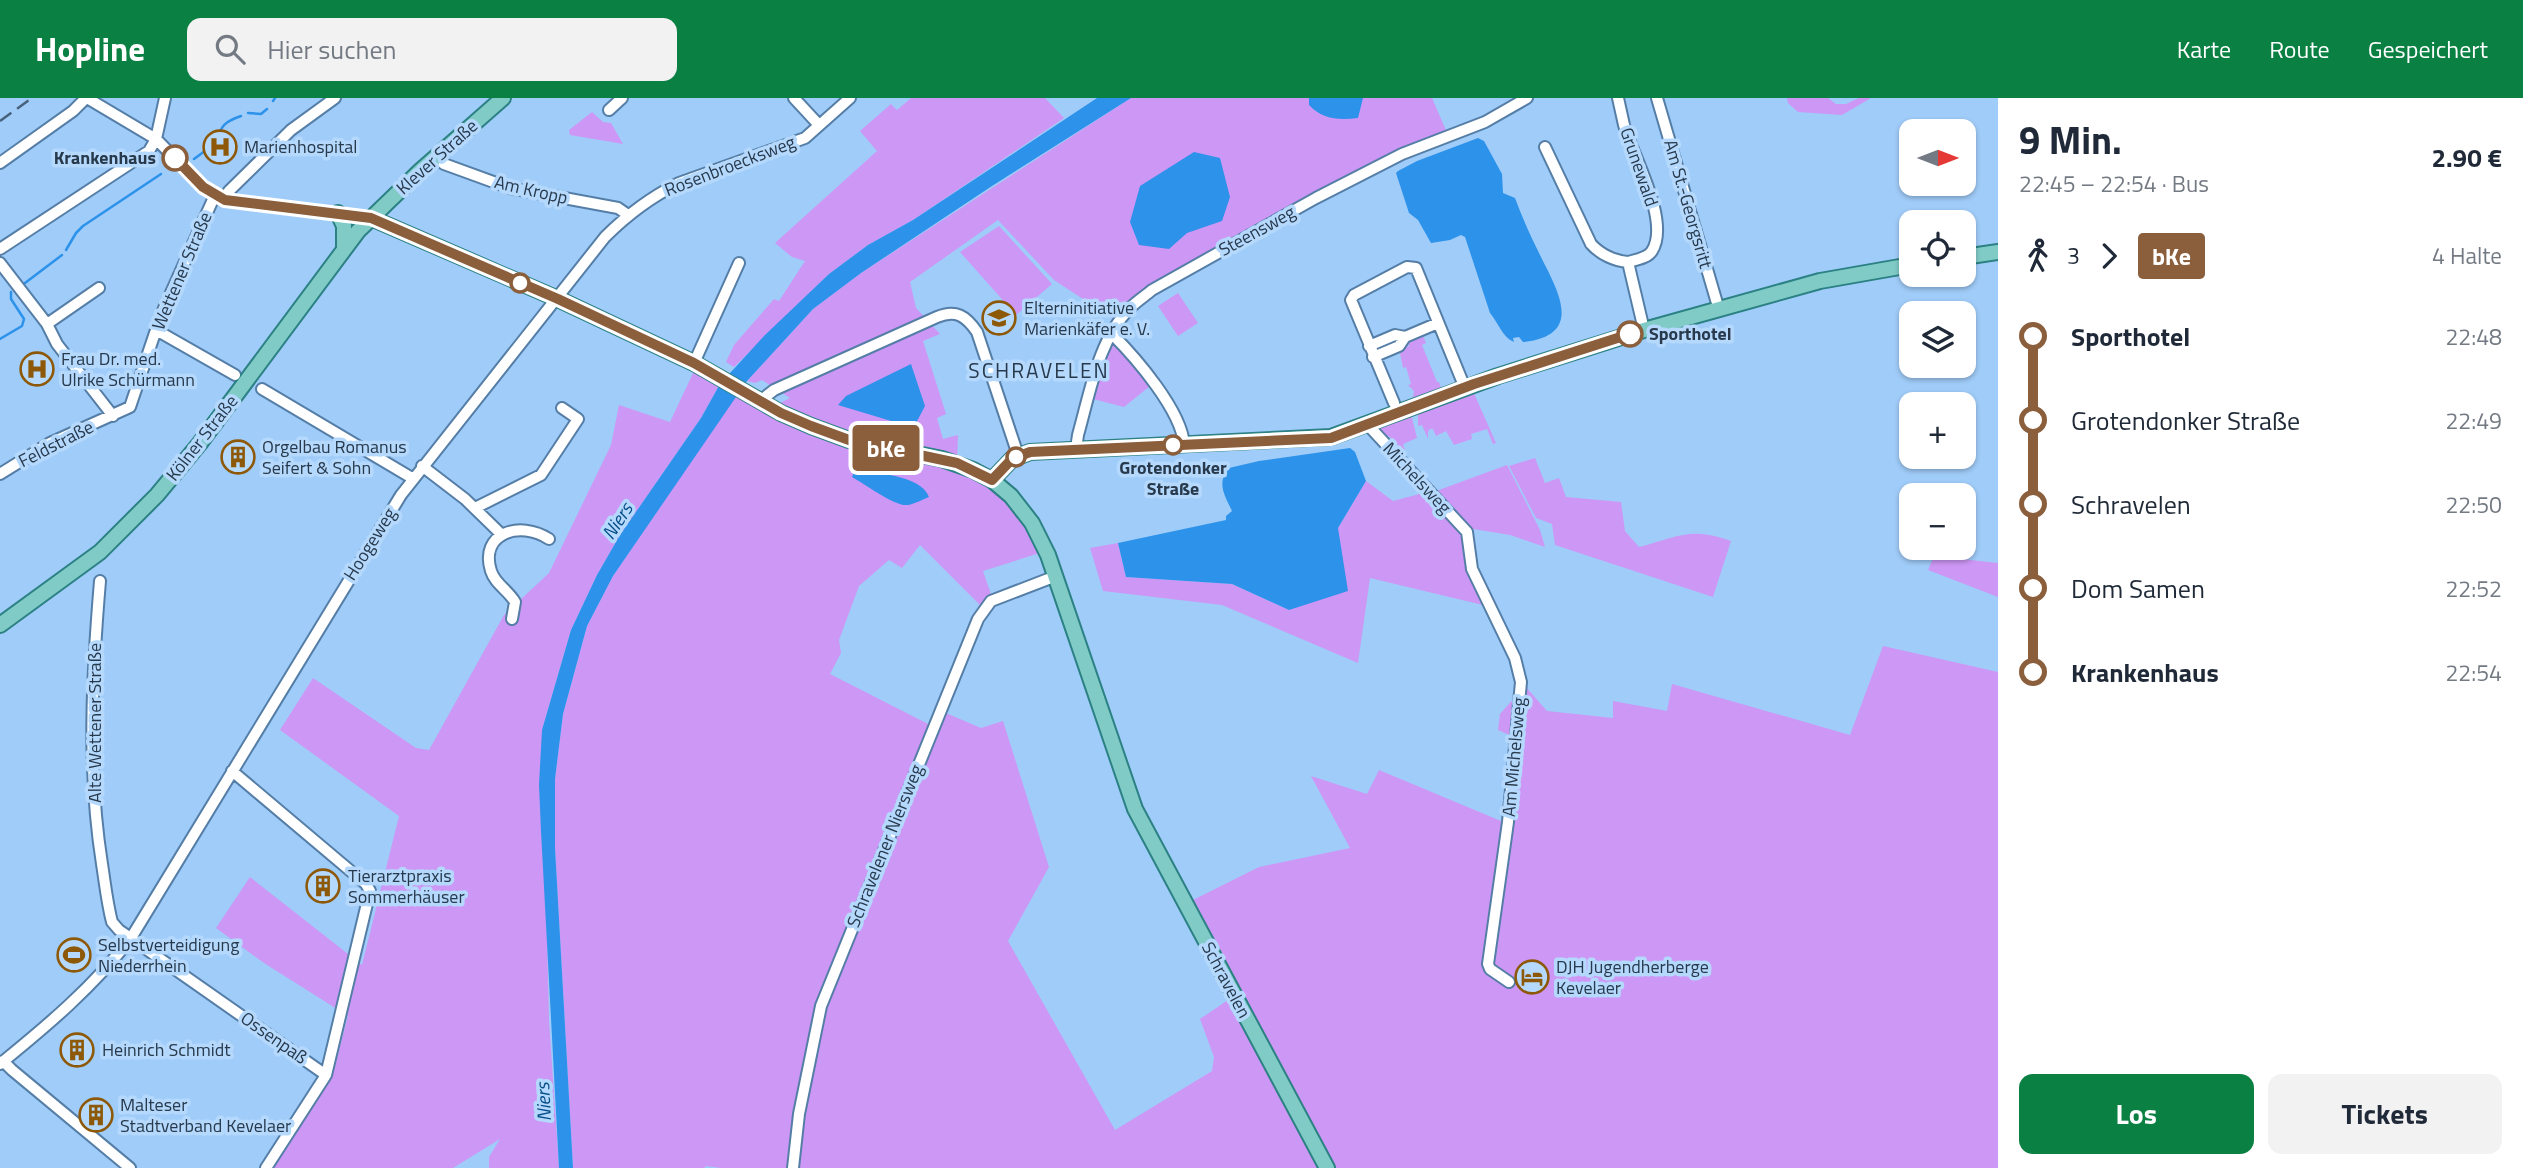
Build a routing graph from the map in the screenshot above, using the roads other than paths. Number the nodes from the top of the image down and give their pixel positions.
1 (86, 98) edge
2 (165, 98) edge
3 (335, 98) edge
4 (503, 98) edge
5 (622, 98) edge
6 (794, 98) edge
7 (850, 98) edge
8 (1527, 98) edge
9 (1618, 98) edge
10 (1657, 98) edge
11 (609, 110) dead end
12 (819, 125) junction
13 (156, 139) junction
14 (1545, 147) dead end
15 (435, 157) junction
16 (0, 163) edge
17 (220, 198) junction
18 (392, 198) junction
19 (338, 212) junction
20 (628, 215) junction
21 (371, 218) junction
22 (394, 227) junction
23 (0, 249) edge
24 (344, 250) junction
25 (1998, 252) edge
26 (1976, 255) edge
27 (1628, 262) junction
28 (0, 263) edge
29 (739, 263) dead end
30 (1899, 267) edge
31 (99, 288) dead end
32 (558, 299) junction
33 (1718, 310) junction
34 (1438, 323) junction
35 (47, 324) junction
36 (156, 330) junction
37 (1644, 330) junction
38 (1112, 334) junction
39 (1371, 351) junction
40 (694, 363) junction
41 (235, 375) dead end
42 (1465, 388) junction
43 (262, 389) dead end
44 (754, 398) junction
45 (1394, 403) dead end
46 (562, 408) dead end
47 (113, 416) junction
48 (1367, 424) junction
49 (1184, 444) junction
50 (1076, 449) junction
51 (1018, 455) junction
52 (422, 467) junction
53 (0, 474) edge
54 (412, 478) junction
55 (992, 480) junction
56 (475, 508) junction
57 (1467, 532) joint
58 (502, 535) junction
59 (549, 540) dead end
60 (1056, 576) junction
61 (100, 581) dead end
62 (512, 619) dead end
63 (0, 625) edge
64 (232, 772) junction
65 (131, 938) junction
66 (1508, 982) dead end
67 (2, 1062) edge
68 (326, 1075) junction
69 (130, 1168) edge
70 (266, 1168) edge
71 (793, 1168) edge
72 (1327, 1168) edge

1 - 13 street
1 - 16 street
2 - 13 street
3 - 17 street, Wettener Straße
4 - 15 main road, Klever Straße
5 - 11 street
6 - 12 street
7 - 12 street, Rosenbroecksweg
8 - 38 street, Steensweg
9 - 27 street, Grunewald
10 - 33 street, Am St.-Georgsritt
12 - 20 street, Rosenbroecksweg
13 - 17 street
13 - 23 street
14 - 27 street
15 - 18 main road, Klever Straße
15 - 20 street, Am Kropp
17 - 19 street
17 - 36 street, Wettener Straße
18 - 21 main road, Klever Straße
18 - 22 main road
19 - 21 street
19 - 24 main road
20 - 32 street, Rosenbroecksweg
21 - 22 main road, Schravelen
21 - 24 main road, Kölner Straße
22 - 32 main road, Schravelen
24 - 63 main road, Kölner Straße
25 - 26 main road
27 - 37 street
28 - 35 street
29 - 40 street
30 - 33 main road
31 - 35 street
32 - 40 main road, Schravelen
32 - 52 street, Hoogeweg
33 - 37 main road
34 - 39 street
34 - 39 street
34 - 42 street
35 - 47 street
36 - 41 street
36 - 47 street, Wettener Straße
37 - 42 main road
38 - 49 street
38 - 50 street, Steensweg
39 - 45 street
40 - 44 main road, Schravelen
42 - 48 main road
43 - 54 street
44 - 51 street
44 - 55 main road, Schravelen
46 - 56 street
47 - 53 street, Feldstraße
48 - 49 main road
48 - 57 street, Michelsweg
49 - 50 main road
50 - 51 main road
51 - 55 main road
52 - 54 street, Hoogeweg
52 - 56 street
54 - 64 street, Hoogeweg
55 - 60 main road, Schravelen
56 - 58 street
57 - 66 street, Am Michelsweg
58 - 59 street
58 - 62 street
60 - 71 street, Schravelener Niersweg
60 - 72 main road, Schravelen
61 - 65 street, Alte Wettener Straße
64 - 65 street, Hoogeweg
64 - 68 street
65 - 67 street, Hoogeweg
65 - 68 street, Ossenpaß
67 - 69 street
68 - 70 street, Ossenpaß

